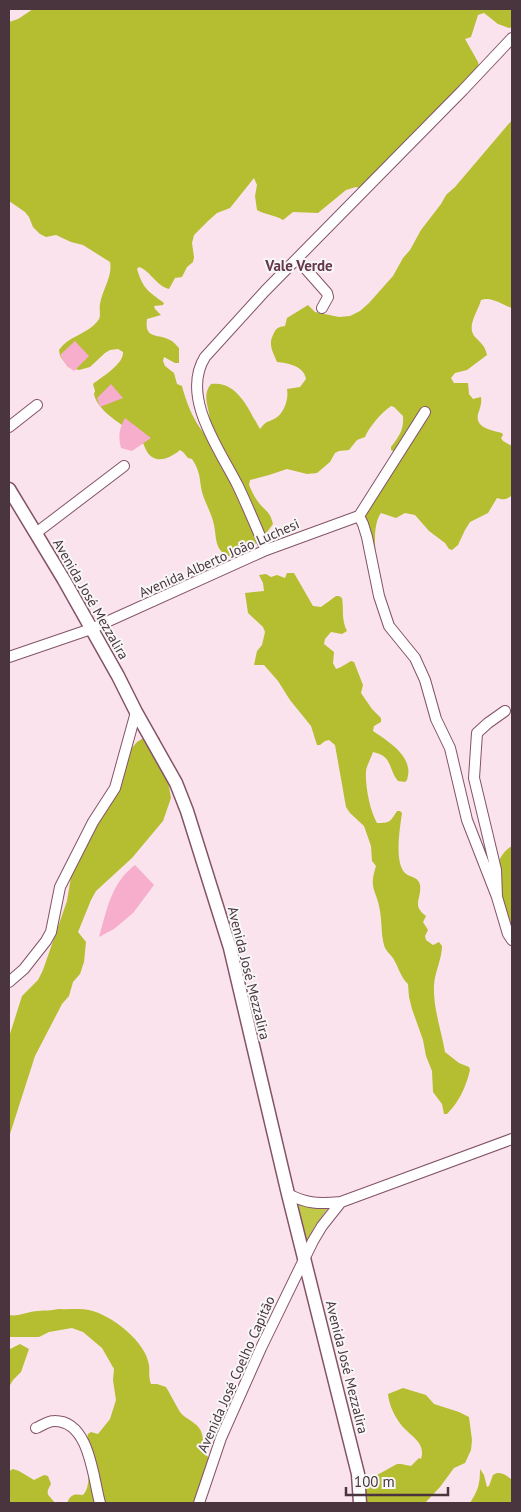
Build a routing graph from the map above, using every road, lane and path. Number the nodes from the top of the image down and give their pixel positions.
1 (512, 38) edge
2 (297, 258) junction
3 (322, 308) dead end
4 (37, 405) dead end
5 (425, 412) dead end
6 (9, 427) edge
7 (124, 466) dead end
8 (9, 489) edge
9 (359, 516) junction
10 (36, 533) junction
11 (266, 550) junction
12 (91, 629) junction
13 (9, 657) edge
14 (505, 711) dead end
15 (136, 712) junction
16 (497, 897) junction
17 (512, 940) edge
18 (9, 982) edge
19 (512, 1139) edge
20 (288, 1194) junction
21 (341, 1202) junction
22 (304, 1258) junction
23 (36, 1428) dead end
24 (100, 1503) edge
25 (199, 1503) edge
26 (360, 1503) edge

1 - 2 street
2 - 3 street
2 - 11 street
4 - 6 street
5 - 9 street
7 - 10 street
8 - 10 main road, Avenida José Mezzalira
9 - 11 street, Avenida Alberto João Luchesi
9 - 16 street
10 - 12 main road, Avenida José Mezzalira
11 - 12 street, Avenida Alberto João Luchesi
12 - 13 street, Avenida Alberto João Luchesi
12 - 15 main road, Avenida José Mezzalira
14 - 16 street
15 - 18 street
15 - 20 main road, Avenida José Mezzalira
16 - 17 street
19 - 21 street
20 - 21 street
20 - 22 main road, Avenida José Mezzalira
21 - 22 street, Avenida José Coelho Capitão
22 - 25 street, Avenida José Coelho Capitão
22 - 26 main road, Avenida José Mezzalira
23 - 24 street

